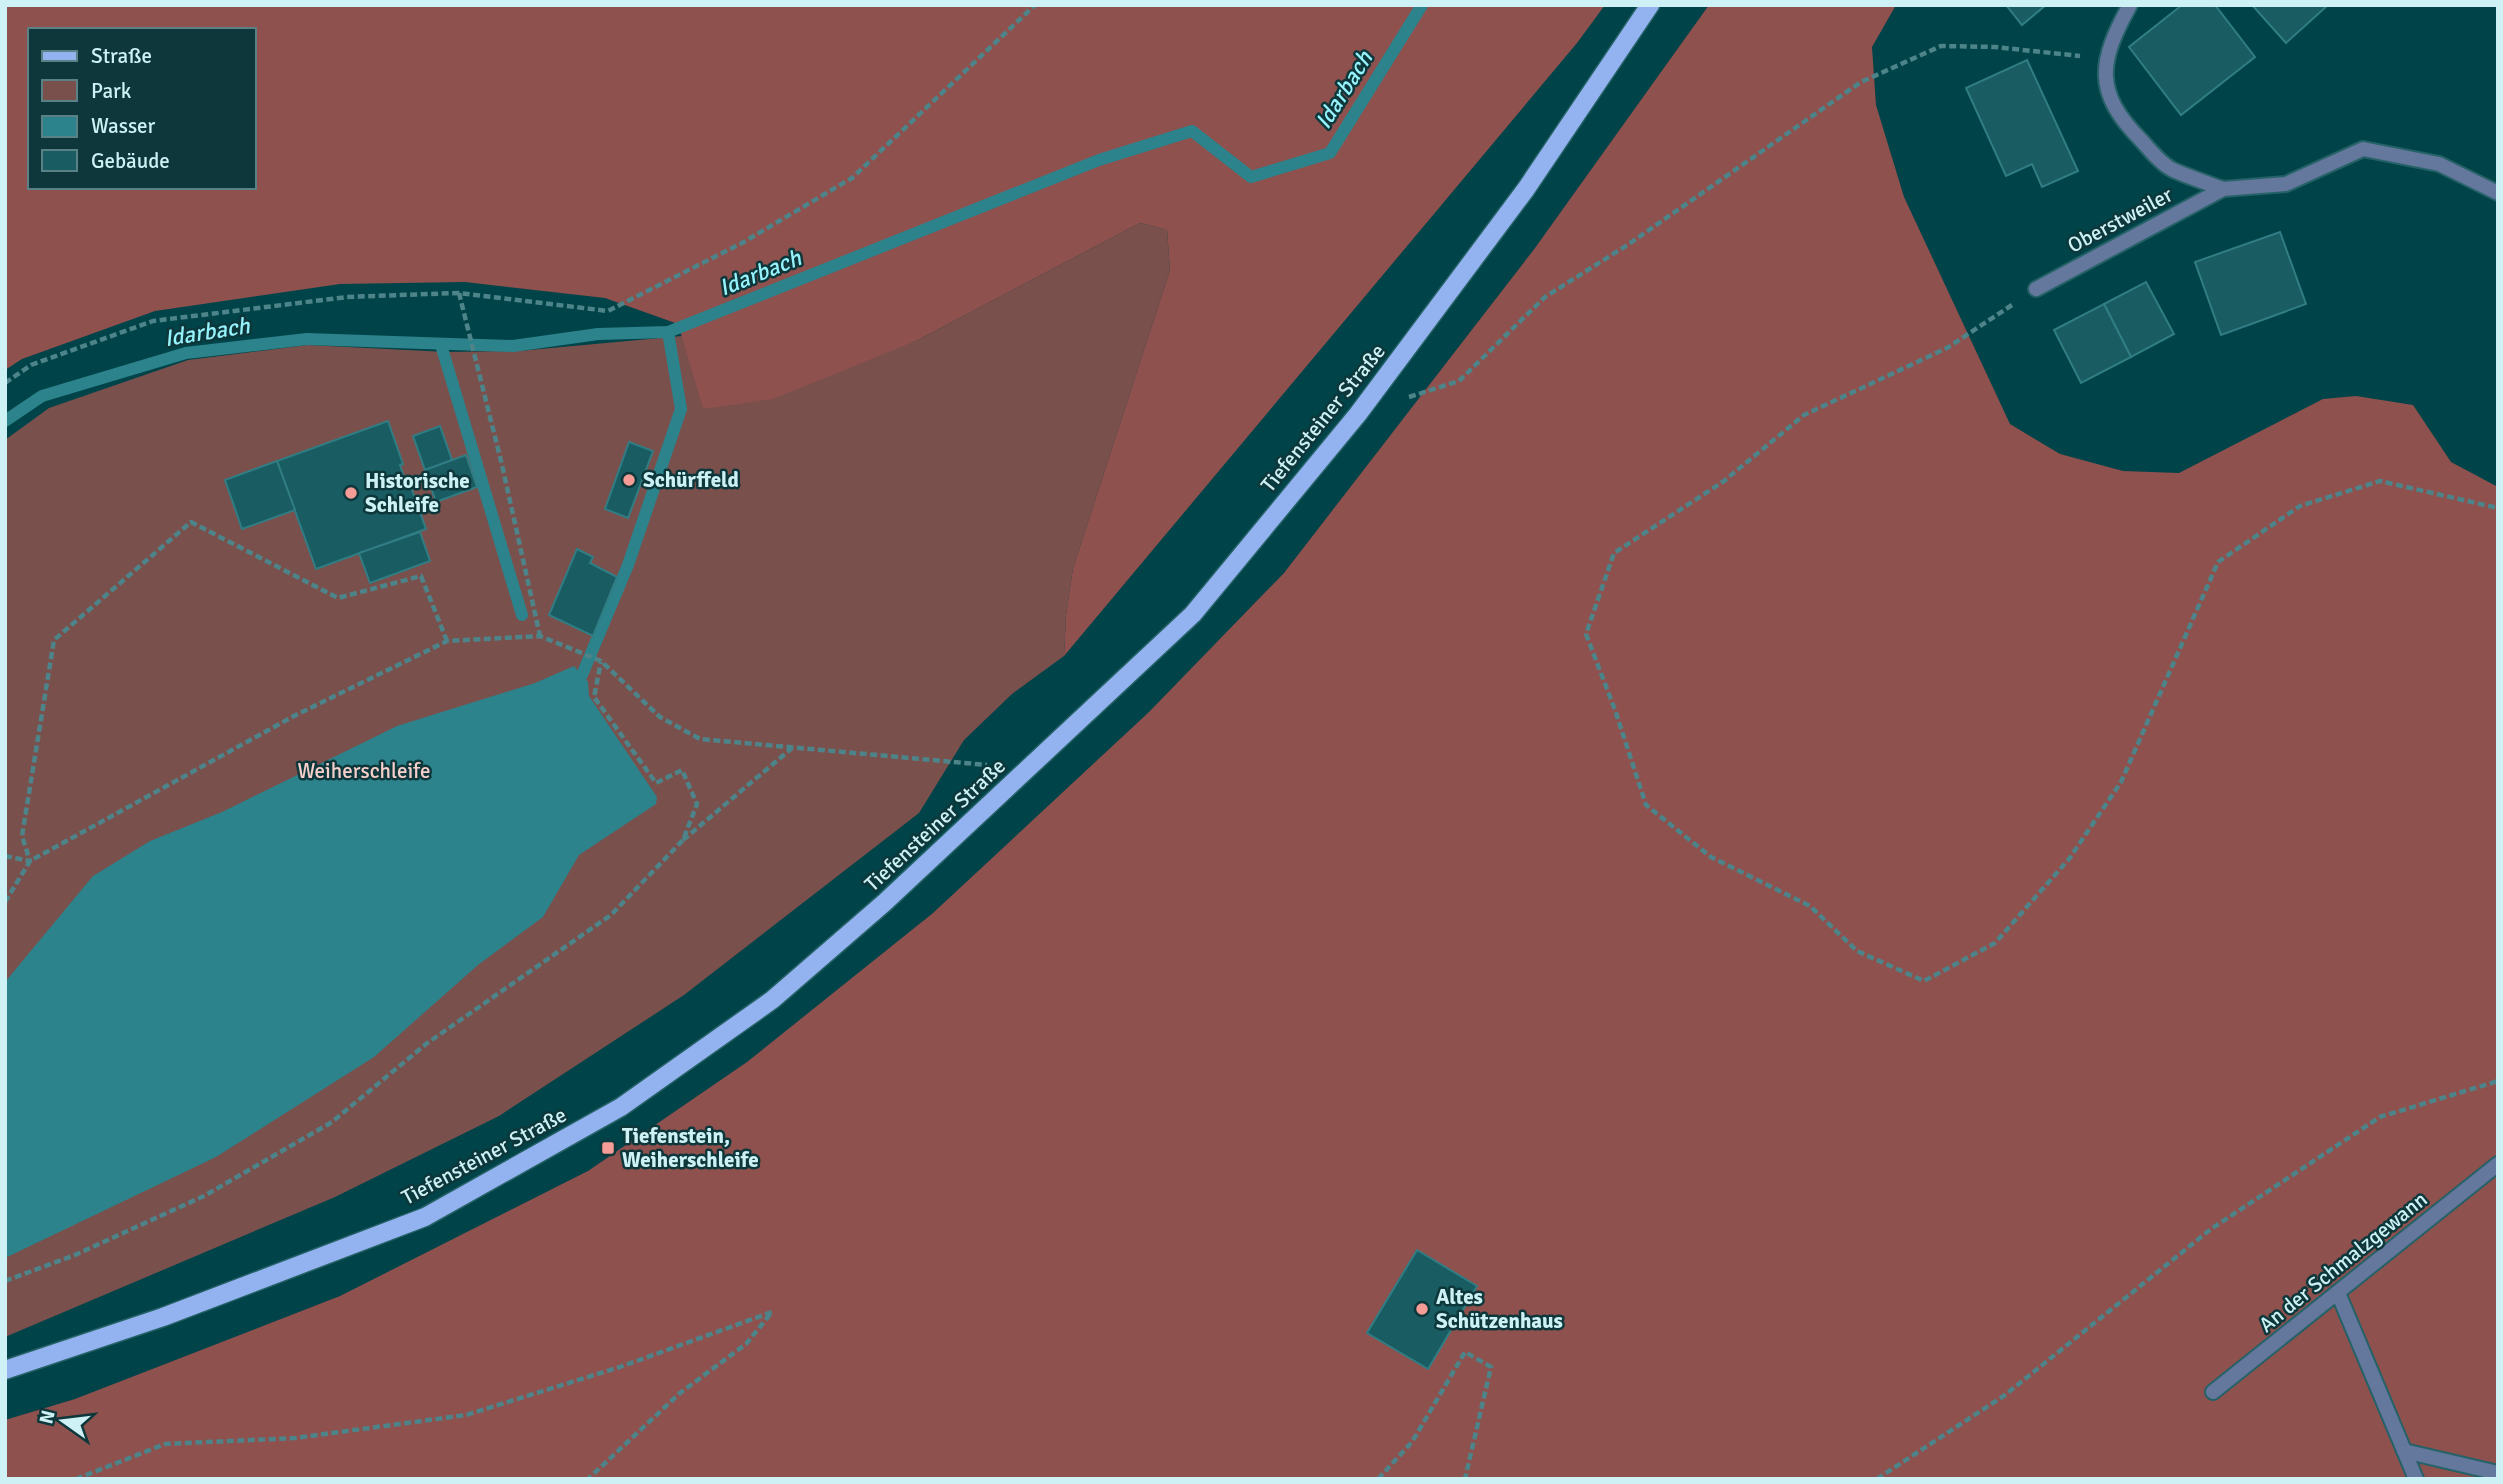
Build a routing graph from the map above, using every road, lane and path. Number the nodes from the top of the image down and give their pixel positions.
1 (1035, 5) edge
2 (1650, 5) edge
3 (2130, 5) edge
4 (2107, 59) junction
5 (2224, 189) junction
6 (2498, 193) edge
7 (2036, 289) joint
8 (459, 293) junction
9 (5, 383) edge
10 (1409, 397) dead end
11 (2498, 508) edge
12 (540, 636) junction
13 (447, 641) junction
14 (601, 661) junction
15 (792, 748) junction
16 (1029, 768) junction
17 (683, 840) junction
18 (5, 856) edge
19 (30, 861) junction
20 (5, 902) edge
21 (2498, 1081) edge
22 (2498, 1164) edge
23 (5, 1281) edge
24 (2338, 1293) junction
25 (5, 1370) edge
26 (2214, 1392) dead end
27 (2404, 1451) junction
28 (2498, 1473) edge
29 (76, 1479) edge
30 (588, 1479) edge
31 (1378, 1479) edge
32 (1465, 1479) edge
33 (1877, 1479) edge
34 (2416, 1479) edge

1 - 8 path
2 - 16 main road, Tiefensteiner Straße
3 - 4 street, Oberstweiler
4 - 5 street, Oberstweiler
4 - 10 path
5 - 6 street, Oberstweiler
5 - 7 street, Oberstweiler
7 - 11 path
8 - 9 path
8 - 12 path
12 - 13 path
12 - 14 path
13 - 19 path
13 - 19 path
14 - 15 path
14 - 17 path
15 - 16 path
15 - 17 path
16 - 25 main road, Tiefensteiner Straße
17 - 23 path
18 - 19 path
19 - 20 path
21 - 33 path
22 - 24 street, An der Schmalzgewann
24 - 26 street, An der Schmalzgewann
24 - 27 street
27 - 28 street
27 - 34 street
29 - 30 path
31 - 32 path

